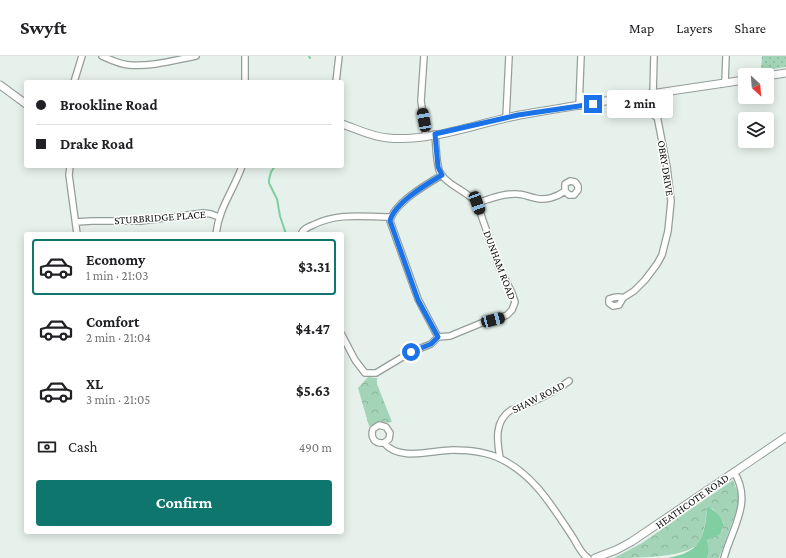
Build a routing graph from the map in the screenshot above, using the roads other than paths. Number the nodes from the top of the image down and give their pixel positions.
1 (82, 56) edge
2 (102, 56) edge
3 (196, 56) edge
4 (245, 56) edge
5 (339, 56) edge
6 (424, 56) edge
7 (509, 56) edge
8 (581, 56) edge
9 (654, 56) edge
10 (726, 56) edge
11 (165, 59) edge
12 (786, 73) edge
13 (774, 75) edge
14 (75, 80) edge
15 (245, 80) edge
16 (336, 80) edge
17 (738, 81) edge
18 (725, 83) junction
19 (1, 86) edge
20 (653, 94) junction
21 (633, 97) junction
22 (24, 103) edge
23 (579, 106) junction
24 (657, 117) junction
25 (506, 118) junction
26 (344, 125) edge
27 (435, 134) junction
28 (426, 136) junction
29 (70, 168) edge
30 (241, 168) edge
31 (442, 175) junction
32 (564, 190) dead end
33 (477, 203) junction
34 (219, 217) junction
35 (391, 217) junction
36 (76, 222) junction
37 (77, 232) edge
38 (216, 232) edge
39 (302, 232) edge
40 (623, 298) dead end
41 (438, 337) junction
42 (344, 339) edge
43 (569, 381) dead end
44 (786, 437) edge
45 (384, 443) dead end
46 (500, 458) junction
47 (734, 472) junction
48 (588, 558) edge
49 (595, 558) edge
50 (724, 558) edge

1 - 14 street
2 - 11 street
3 - 11 street
4 - 15 street
5 - 16 street
6 - 28 street
7 - 25 street
8 - 23 street
9 - 20 street, OBRY DRIVE
10 - 18 street
12 - 13 street
17 - 18 street
18 - 20 street
19 - 22 street
20 - 21 street
20 - 24 street, OBRY DRIVE
21 - 23 street
21 - 24 street, OBRY DRIVE
23 - 25 street
24 - 40 street, OBRY DRIVE
25 - 27 street
26 - 28 street
27 - 28 street
27 - 31 street
29 - 36 street
30 - 34 street
31 - 33 street
31 - 35 street
32 - 33 street
33 - 41 street, DUNHAM ROAD
34 - 36 street, STURBRIDGE PLACE
34 - 38 street
35 - 39 street
35 - 41 street
36 - 37 street
41 - 42 street
43 - 46 street, SHAW ROAD
44 - 47 street, HEATHCOTE ROAD
45 - 46 street
46 - 48 street
47 - 49 street, HEATHCOTE ROAD
47 - 50 street

